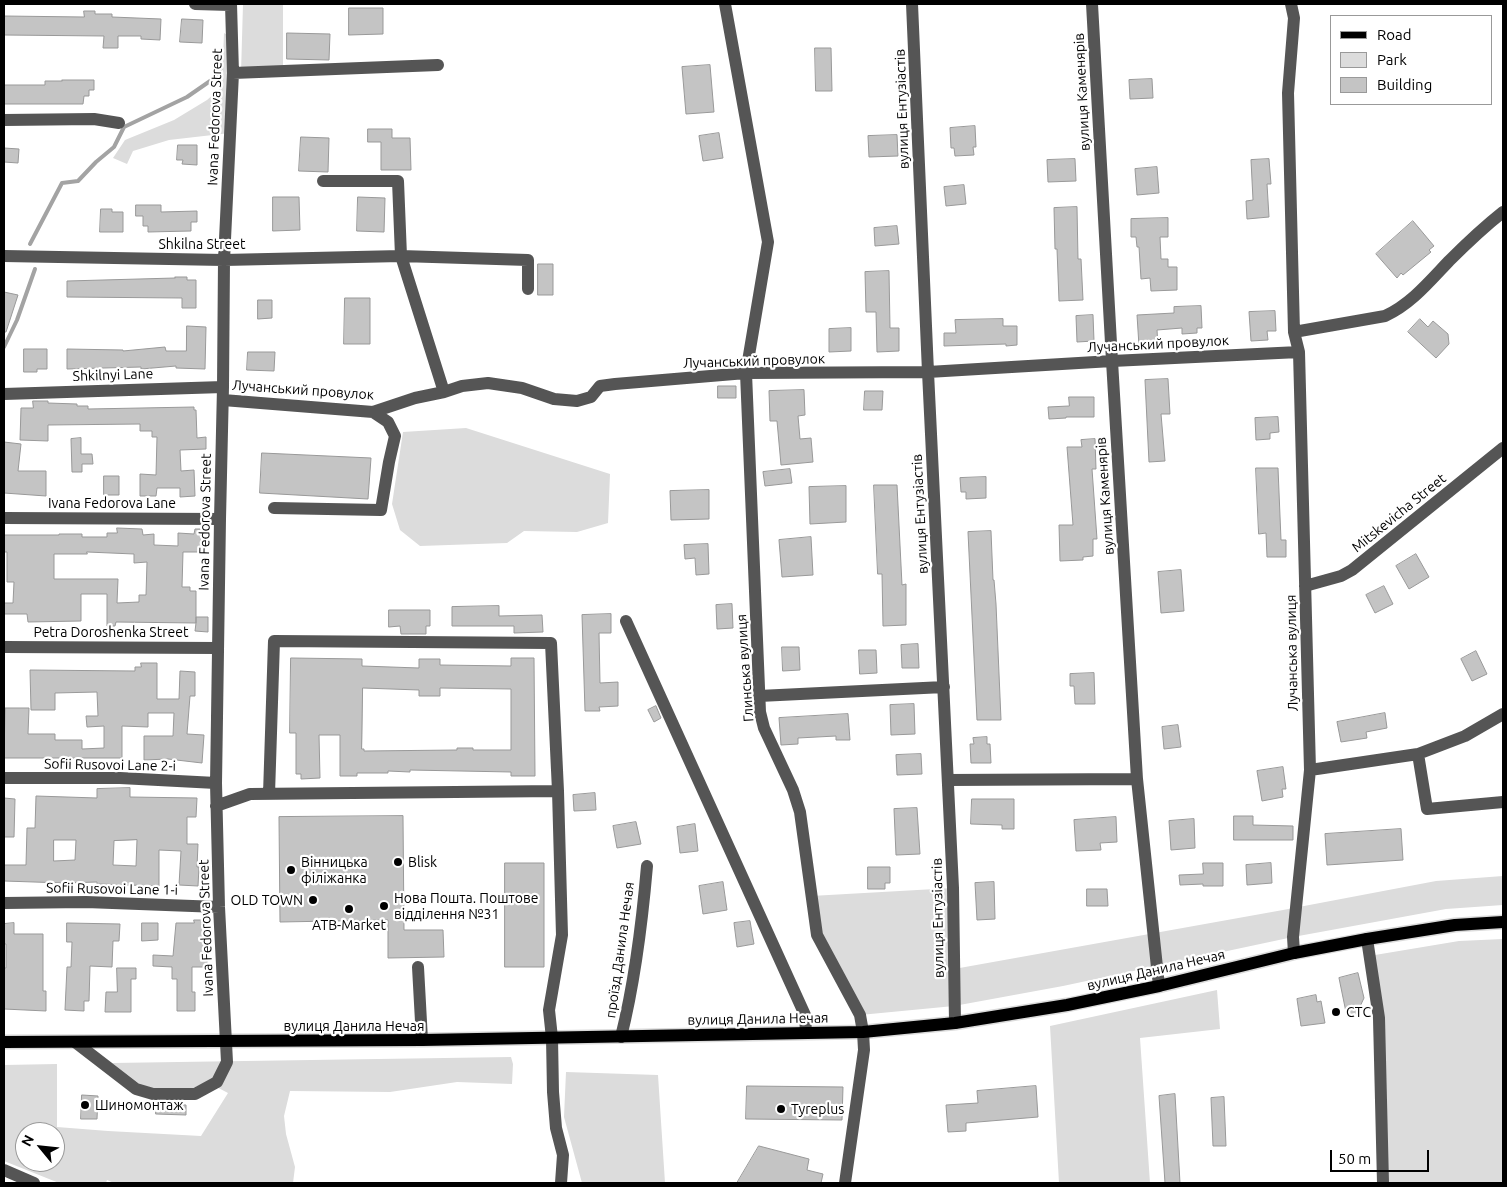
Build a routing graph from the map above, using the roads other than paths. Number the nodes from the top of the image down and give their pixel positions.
1 (195, 4) edge
2 (231, 4) edge
3 (725, 4) edge
4 (912, 4) edge
5 (1092, 4) edge
6 (1291, 4) edge
7 (438, 65) dead end
8 (232, 73) junction
9 (4, 120) edge
10 (119, 123) dead end
11 (324, 181) dead end
12 (1503, 212) edge
13 (4, 256) edge
14 (401, 256) junction
15 (224, 260) junction
16 (528, 289) dead end
17 (1294, 332) junction
18 (1299, 352) junction
19 (1112, 361) junction
20 (928, 372) junction
21 (746, 373) junction
22 (444, 392) junction
23 (223, 393) junction
24 (4, 394) edge
25 (373, 412) junction
26 (1503, 448) edge
27 (274, 508) dead end
28 (4, 518) edge
29 (220, 519) junction
30 (1305, 586) junction
31 (626, 621) dead end
32 (4, 647) edge
33 (218, 648) junction
34 (944, 687) junction
35 (760, 696) junction
36 (1503, 714) edge
37 (1418, 754) junction
38 (1310, 770) junction
39 (4, 778) edge
40 (1137, 779) junction
41 (948, 780) junction
42 (216, 783) junction
43 (558, 792) junction
44 (269, 794) junction
45 (1503, 802) edge
46 (216, 806) junction
47 (647, 866) dead end
48 (4, 903) edge
49 (219, 907) junction
50 (1503, 922) edge
51 (1367, 939) junction
52 (1294, 953) junction
53 (418, 967) dead end
54 (1159, 986) junction
55 (955, 1023) junction
56 (863, 1032) junction
57 (806, 1033) junction
58 (621, 1037) junction
59 (552, 1038) junction
60 (422, 1040) junction
61 (4, 1042) edge
62 (74, 1042) junction
63 (226, 1042) junction
64 (4, 1170) edge
65 (34, 1183) edge
66 (561, 1183) edge
67 (845, 1183) edge
68 (1383, 1183) edge

1 - 2 street
2 - 8 street, Ivana Fedorova Street
3 - 21 street, Глинська вулиця
4 - 20 street, вулиця Ентузіастів
5 - 19 street, вулиця Каменярів
6 - 17 street, Лучанська вулиця
7 - 8 street
8 - 15 street, Ivana Fedorova Street
9 - 10 street
11 - 14 street
12 - 17 street
13 - 15 street, Shkilna Street
14 - 15 street, Shkilna Street
14 - 16 street, Shkilna Street
14 - 22 street
15 - 23 street, Ivana Fedorova Street
17 - 18 street, Лучанська вулиця
18 - 19 street, Лучанський провулок
18 - 30 street, Лучанська вулиця
19 - 20 street, Лучанський провулок
19 - 40 street, вулиця Каменярів
20 - 21 street, Лучанський провулок
20 - 34 street, вулиця Ентузіастів
21 - 22 street, Лучанський провулок
21 - 35 street, Глинська вулиця
22 - 25 street, Лучанський провулок
23 - 24 street, Shkilnyi Lane
23 - 25 street, Лучанський провулок
23 - 29 street, Ivana Fedorova Street
25 - 27 street
26 - 30 street, Mitskevicha Street
28 - 29 street, Ivana Fedorova Lane
29 - 33 street, Ivana Fedorova Street
30 - 38 street, Лучанська вулиця
31 - 57 street
32 - 33 street, Petra Doroshenka Street
33 - 42 street, Ivana Fedorova Street
34 - 35 street
34 - 41 street, вулиця Ентузіастів
35 - 56 street, Глинська вулиця
36 - 37 street
37 - 38 street
37 - 45 street
38 - 52 street, Лучанська вулиця
39 - 42 street, Sofii Rusovoi Lane 2-i
40 - 41 street
40 - 54 street, вулиця Каменярів
41 - 55 street, вулиця Ентузіастів
42 - 46 street, Ivana Fedorova Street
43 - 44 street
43 - 44 street
43 - 59 street
44 - 46 street
46 - 49 street, Ivana Fedorova Street
47 - 58 street, проїзд Данила Нечая
48 - 49 street, Sofii Rusovoi Lane 1-i
49 - 63 street, Ivana Fedorova Street
50 - 51 main road, вулиця Данила Нечая
51 - 52 main road, вулиця Данила Нечая
51 - 68 street
52 - 54 main road, вулиця Данила Нечая
53 - 60 street
54 - 55 main road, вулиця Данила Нечая
55 - 56 main road, вулиця Данила Нечая
56 - 57 main road, вулиця Данила Нечая
56 - 67 street, Глинська вулиця
57 - 58 main road, вулиця Данила Нечая
58 - 59 main road, вулиця Данила Нечая
59 - 60 main road, вулиця Данила Нечая
59 - 66 street
60 - 63 main road, вулиця Данила Нечая
61 - 62 main road, вулиця Данила Нечая
62 - 63 main road, вулиця Данила Нечая
62 - 63 street, Ivana Fedorova Street
64 - 65 street

